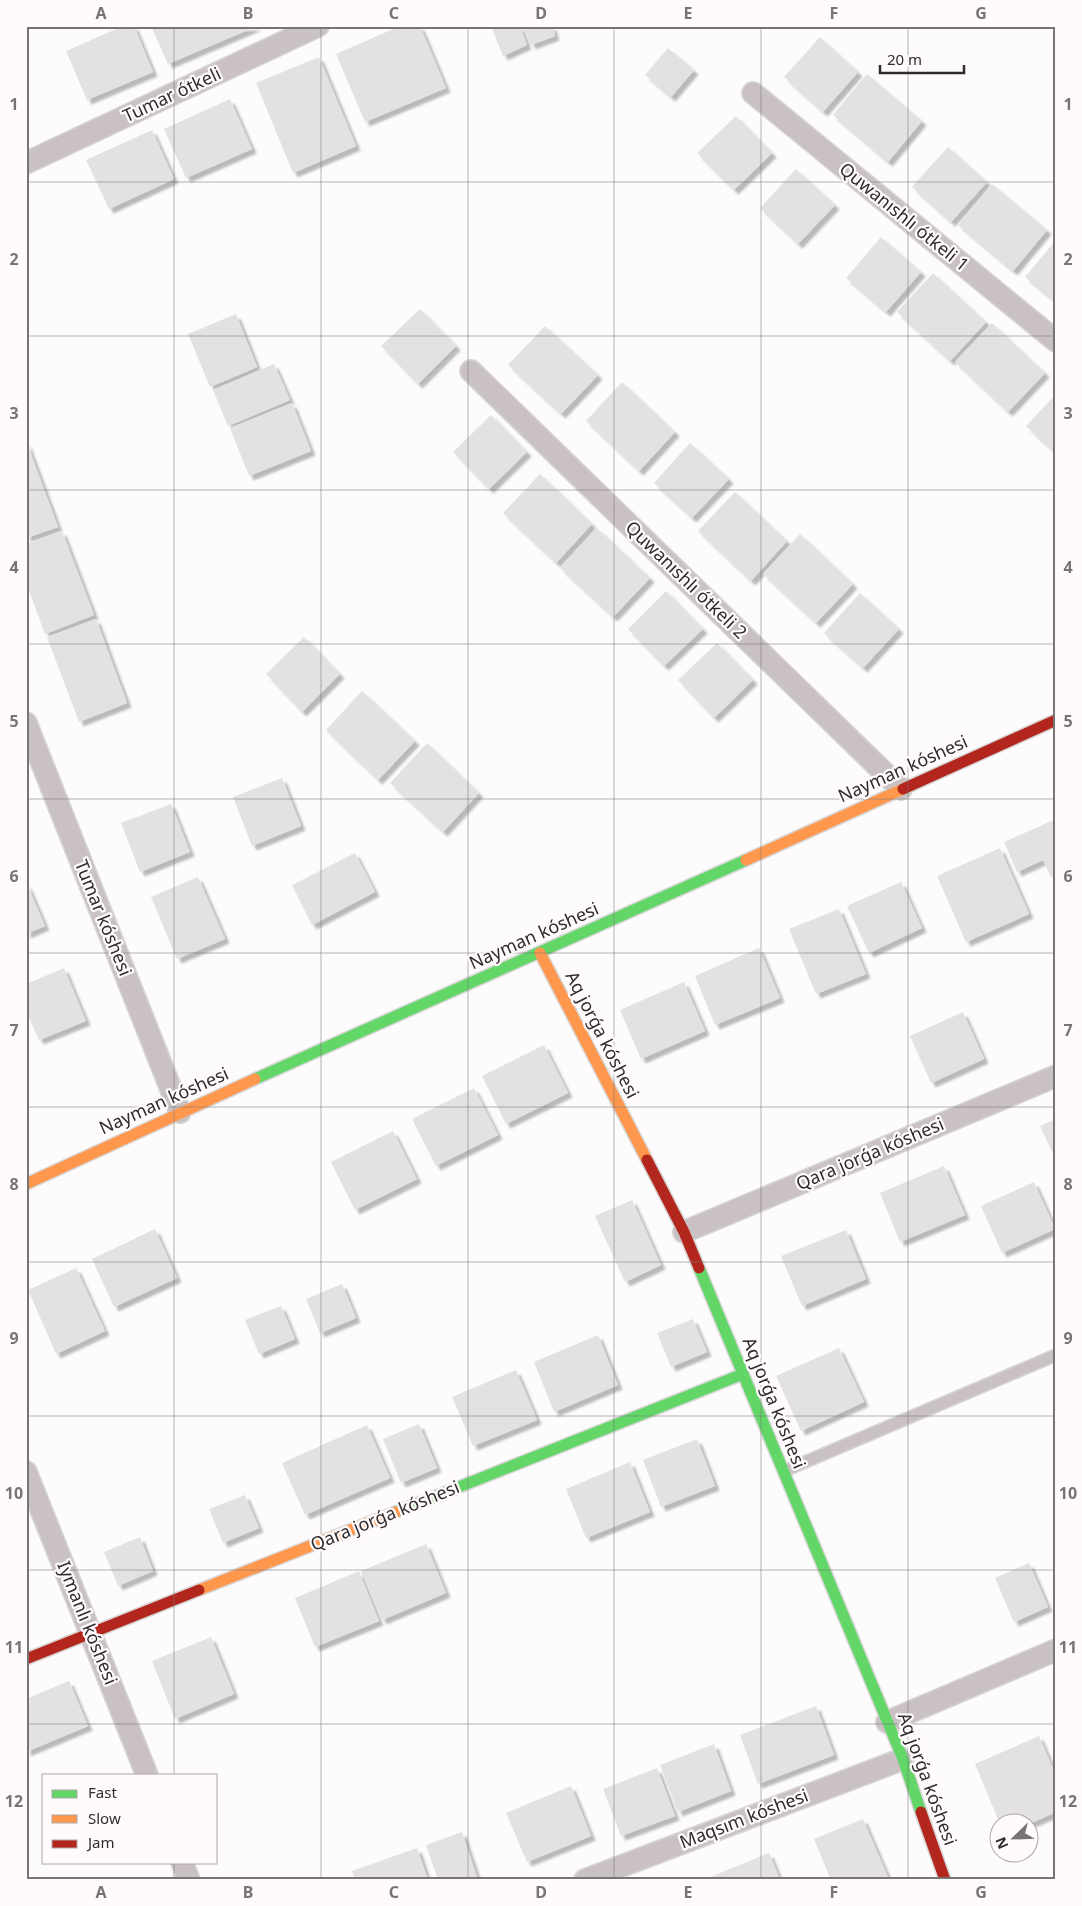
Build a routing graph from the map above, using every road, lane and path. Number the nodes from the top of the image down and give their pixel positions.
1 (318, 26) edge
2 (753, 94) dead end
3 (26, 164) edge
4 (1056, 342) edge
5 (471, 371) dead end
6 (1056, 720) edge
7 (26, 723) edge
8 (901, 789) junction
9 (540, 953) junction
10 (1056, 1076) edge
11 (180, 1112) junction
12 (26, 1184) edge
13 (684, 1232) junction
14 (1056, 1355) edge
15 (743, 1374) junction
16 (784, 1471) junction
17 (26, 1472) edge
18 (91, 1633) junction
19 (1056, 1650) edge
20 (26, 1659) edge
21 (887, 1722) junction
22 (903, 1759) junction
23 (148, 1774) edge
24 (183, 1864) edge
25 (189, 1880) edge
26 (585, 1880) edge
27 (945, 1880) edge

1 - 3 street, Tumar ótkeli
2 - 4 street, Quwanıshlı ótkeli 1
5 - 8 street, Quwanıshlı ótkeli 2
6 - 8 street, Nayman kóshesi
7 - 11 street, Tumar kóshesi
8 - 9 street, Nayman kóshesi
9 - 11 street, Nayman kóshesi
9 - 13 street, Aq jorǵa kóshesi
10 - 13 street, Qara jorǵa kóshesi
11 - 12 street, Nayman kóshesi
13 - 15 street, Aq jorǵa kóshesi
14 - 16 lane
15 - 16 street, Aq jorǵa kóshesi
15 - 18 street, Qara jorǵa kóshesi
16 - 21 street, Aq jorǵa kóshesi
17 - 18 street, Iymanlı kóshesi
18 - 20 street, Qara jorǵa kóshesi
18 - 23 street, Iymanlı kóshesi
19 - 21 street
21 - 22 street, Aq jorǵa kóshesi
22 - 26 street, Maqsım kóshesi
22 - 27 street, Aq jorǵa kóshesi
24 - 25 street

